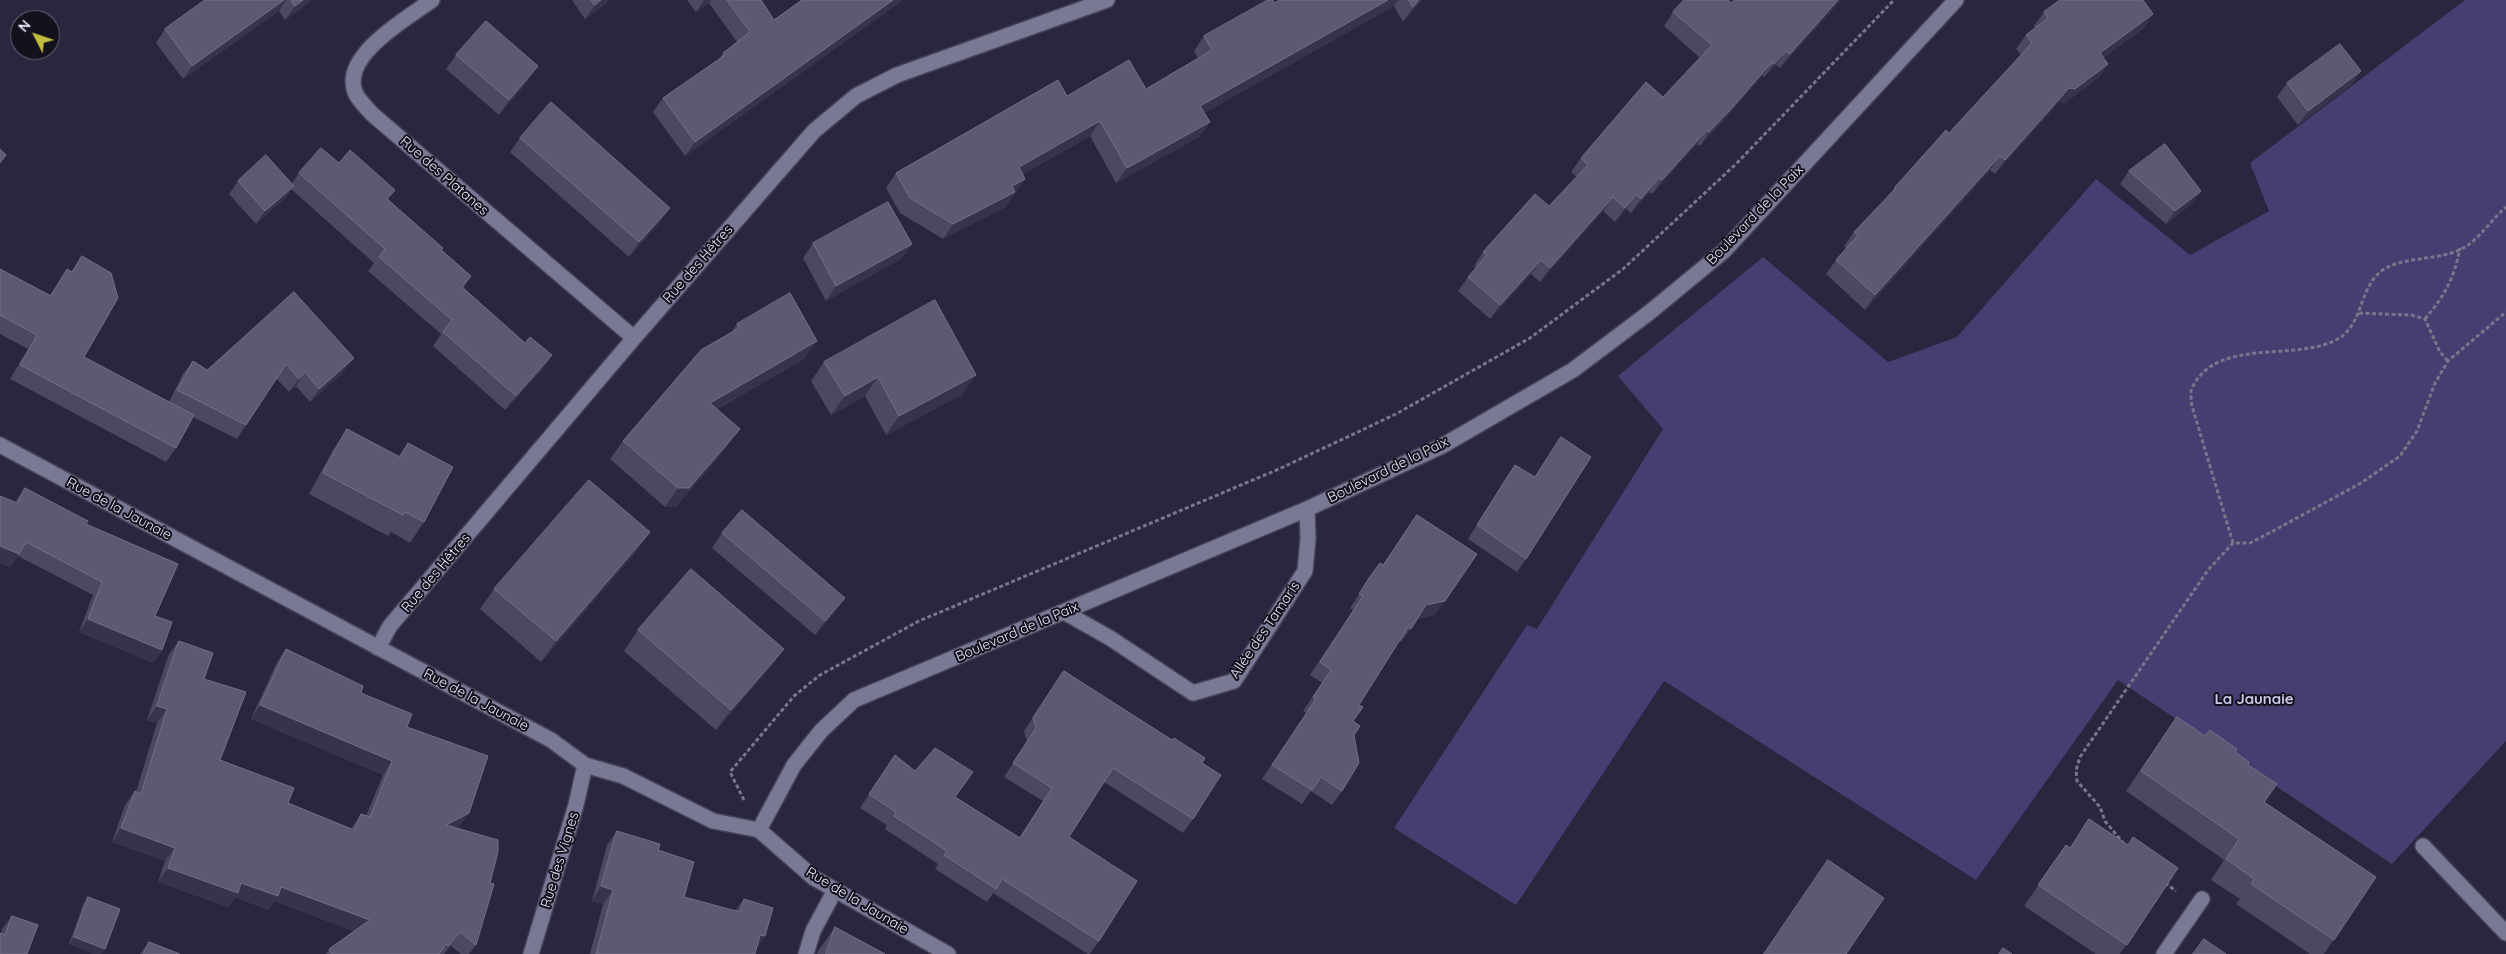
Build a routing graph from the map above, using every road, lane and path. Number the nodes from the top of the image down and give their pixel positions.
1 (432, 0) edge
2 (1107, 0) edge
3 (1894, 0) edge
4 (1956, 0) edge
5 (2506, 207) edge
6 (2460, 248) junction
7 (2506, 312) edge
8 (2359, 313) junction
9 (2425, 319) junction
10 (634, 338) junction
11 (2448, 361) junction
12 (0, 445) edge
13 (1307, 509) junction
14 (2233, 543) junction
15 (1064, 612) junction
16 (378, 648) junction
17 (585, 764) junction
18 (758, 830) junction
19 (2422, 846) dead end
20 (2130, 851) edge
21 (2158, 877) edge
22 (835, 890) junction
23 (2199, 903) joint
24 (2506, 933) edge
25 (530, 954) edge
26 (806, 954) edge
27 (948, 954) edge
28 (2164, 954) edge

1 - 10 street, Rue des Platanes
2 - 10 street, Rue des Hêtres
3 - 18 path
4 - 13 street, Boulevard de la Paix
5 - 6 path
6 - 8 path
6 - 9 path
7 - 11 path
8 - 9 path
8 - 14 path
9 - 11 path
10 - 16 street, Rue des Hêtres
11 - 14 path
12 - 16 street, Rue de la Jaunaie
13 - 15 street, Boulevard de la Paix
13 - 15 street, Allée des Tamaris
14 - 20 path
15 - 18 street, Boulevard de la Paix
16 - 17 street, Rue de la Jaunaie
17 - 18 street, Rue de la Jaunaie
17 - 25 street, Rue des Vignes
18 - 22 street, Rue de la Jaunaie
19 - 24 street
21 - 23 path
22 - 26 street
22 - 27 street, Rue de la Jaunaie
23 - 28 street

